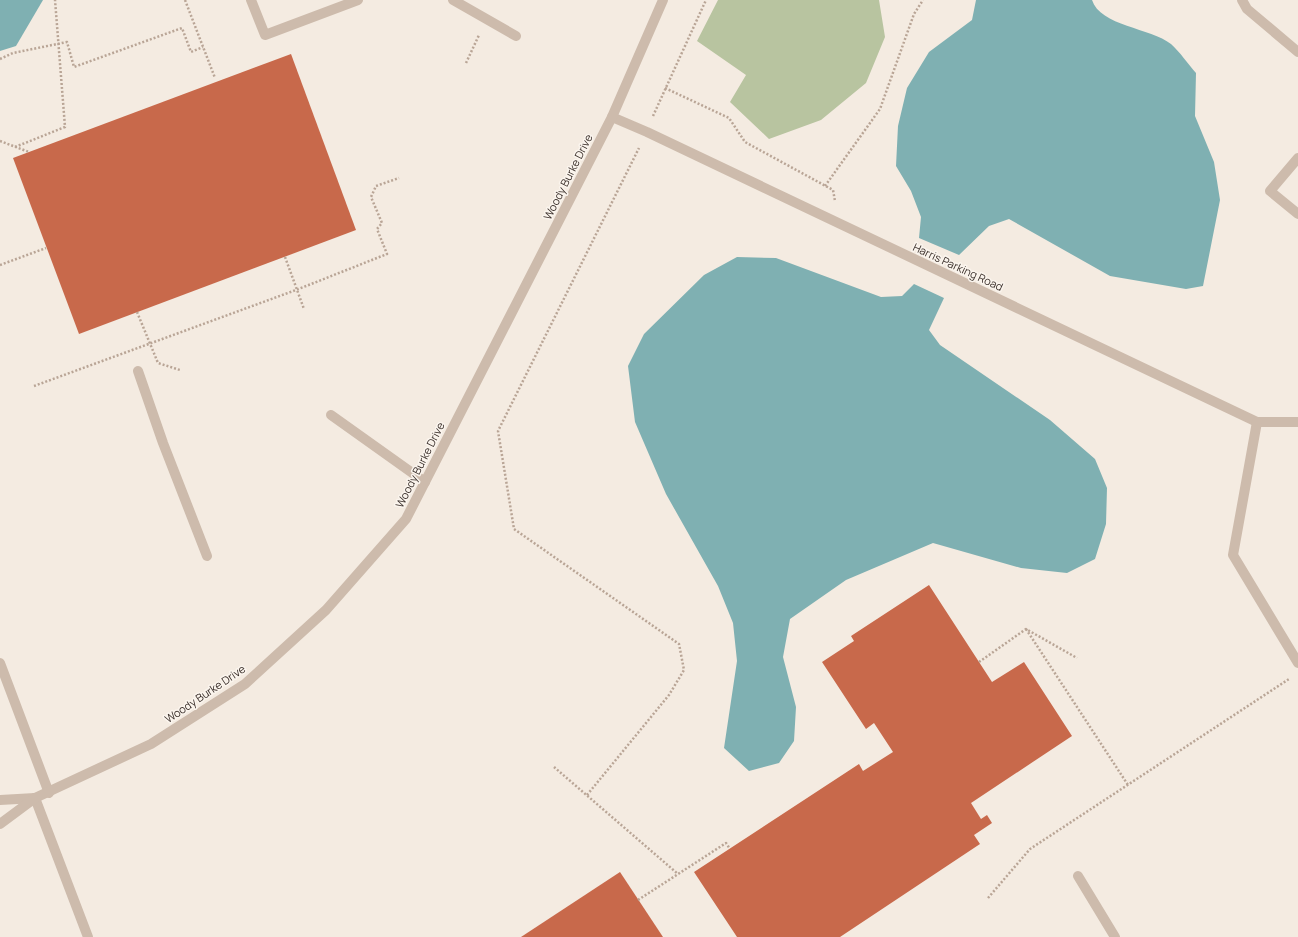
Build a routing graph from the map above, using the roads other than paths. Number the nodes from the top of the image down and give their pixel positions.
1 (250, 0) edge
2 (358, 0) edge
3 (454, 0) edge
4 (1242, 0) edge
5 (660, 1) edge
6 (516, 36) dead end
7 (1298, 52) edge
8 (612, 117) junction
9 (1298, 158) edge
10 (1298, 214) edge
11 (138, 371) dead end
12 (331, 415) dead end
13 (1258, 422) junction
14 (1298, 422) edge
15 (425, 482) junction
16 (207, 556) dead end
17 (0, 663) edge
18 (1298, 663) edge
19 (49, 793) junction
20 (36, 798) junction
21 (0, 800) edge
22 (0, 824) edge
23 (1078, 876) dead end
24 (88, 937) edge
25 (1115, 937) edge

1 - 2 street
3 - 6 street
4 - 7 street
5 - 8 street, Woody Burke Drive
8 - 13 street, Harris Parking Road
8 - 15 street, Woody Burke Drive
9 - 10 street
11 - 16 street
12 - 15 street
13 - 14 street, Harris Parking Road
13 - 18 street
15 - 19 street, Woody Burke Drive
17 - 19 street
19 - 20 street, Woody Burke Drive
20 - 21 street, Woody Burke Drive
20 - 22 street, Woody Burke Drive
20 - 24 street
23 - 25 street

